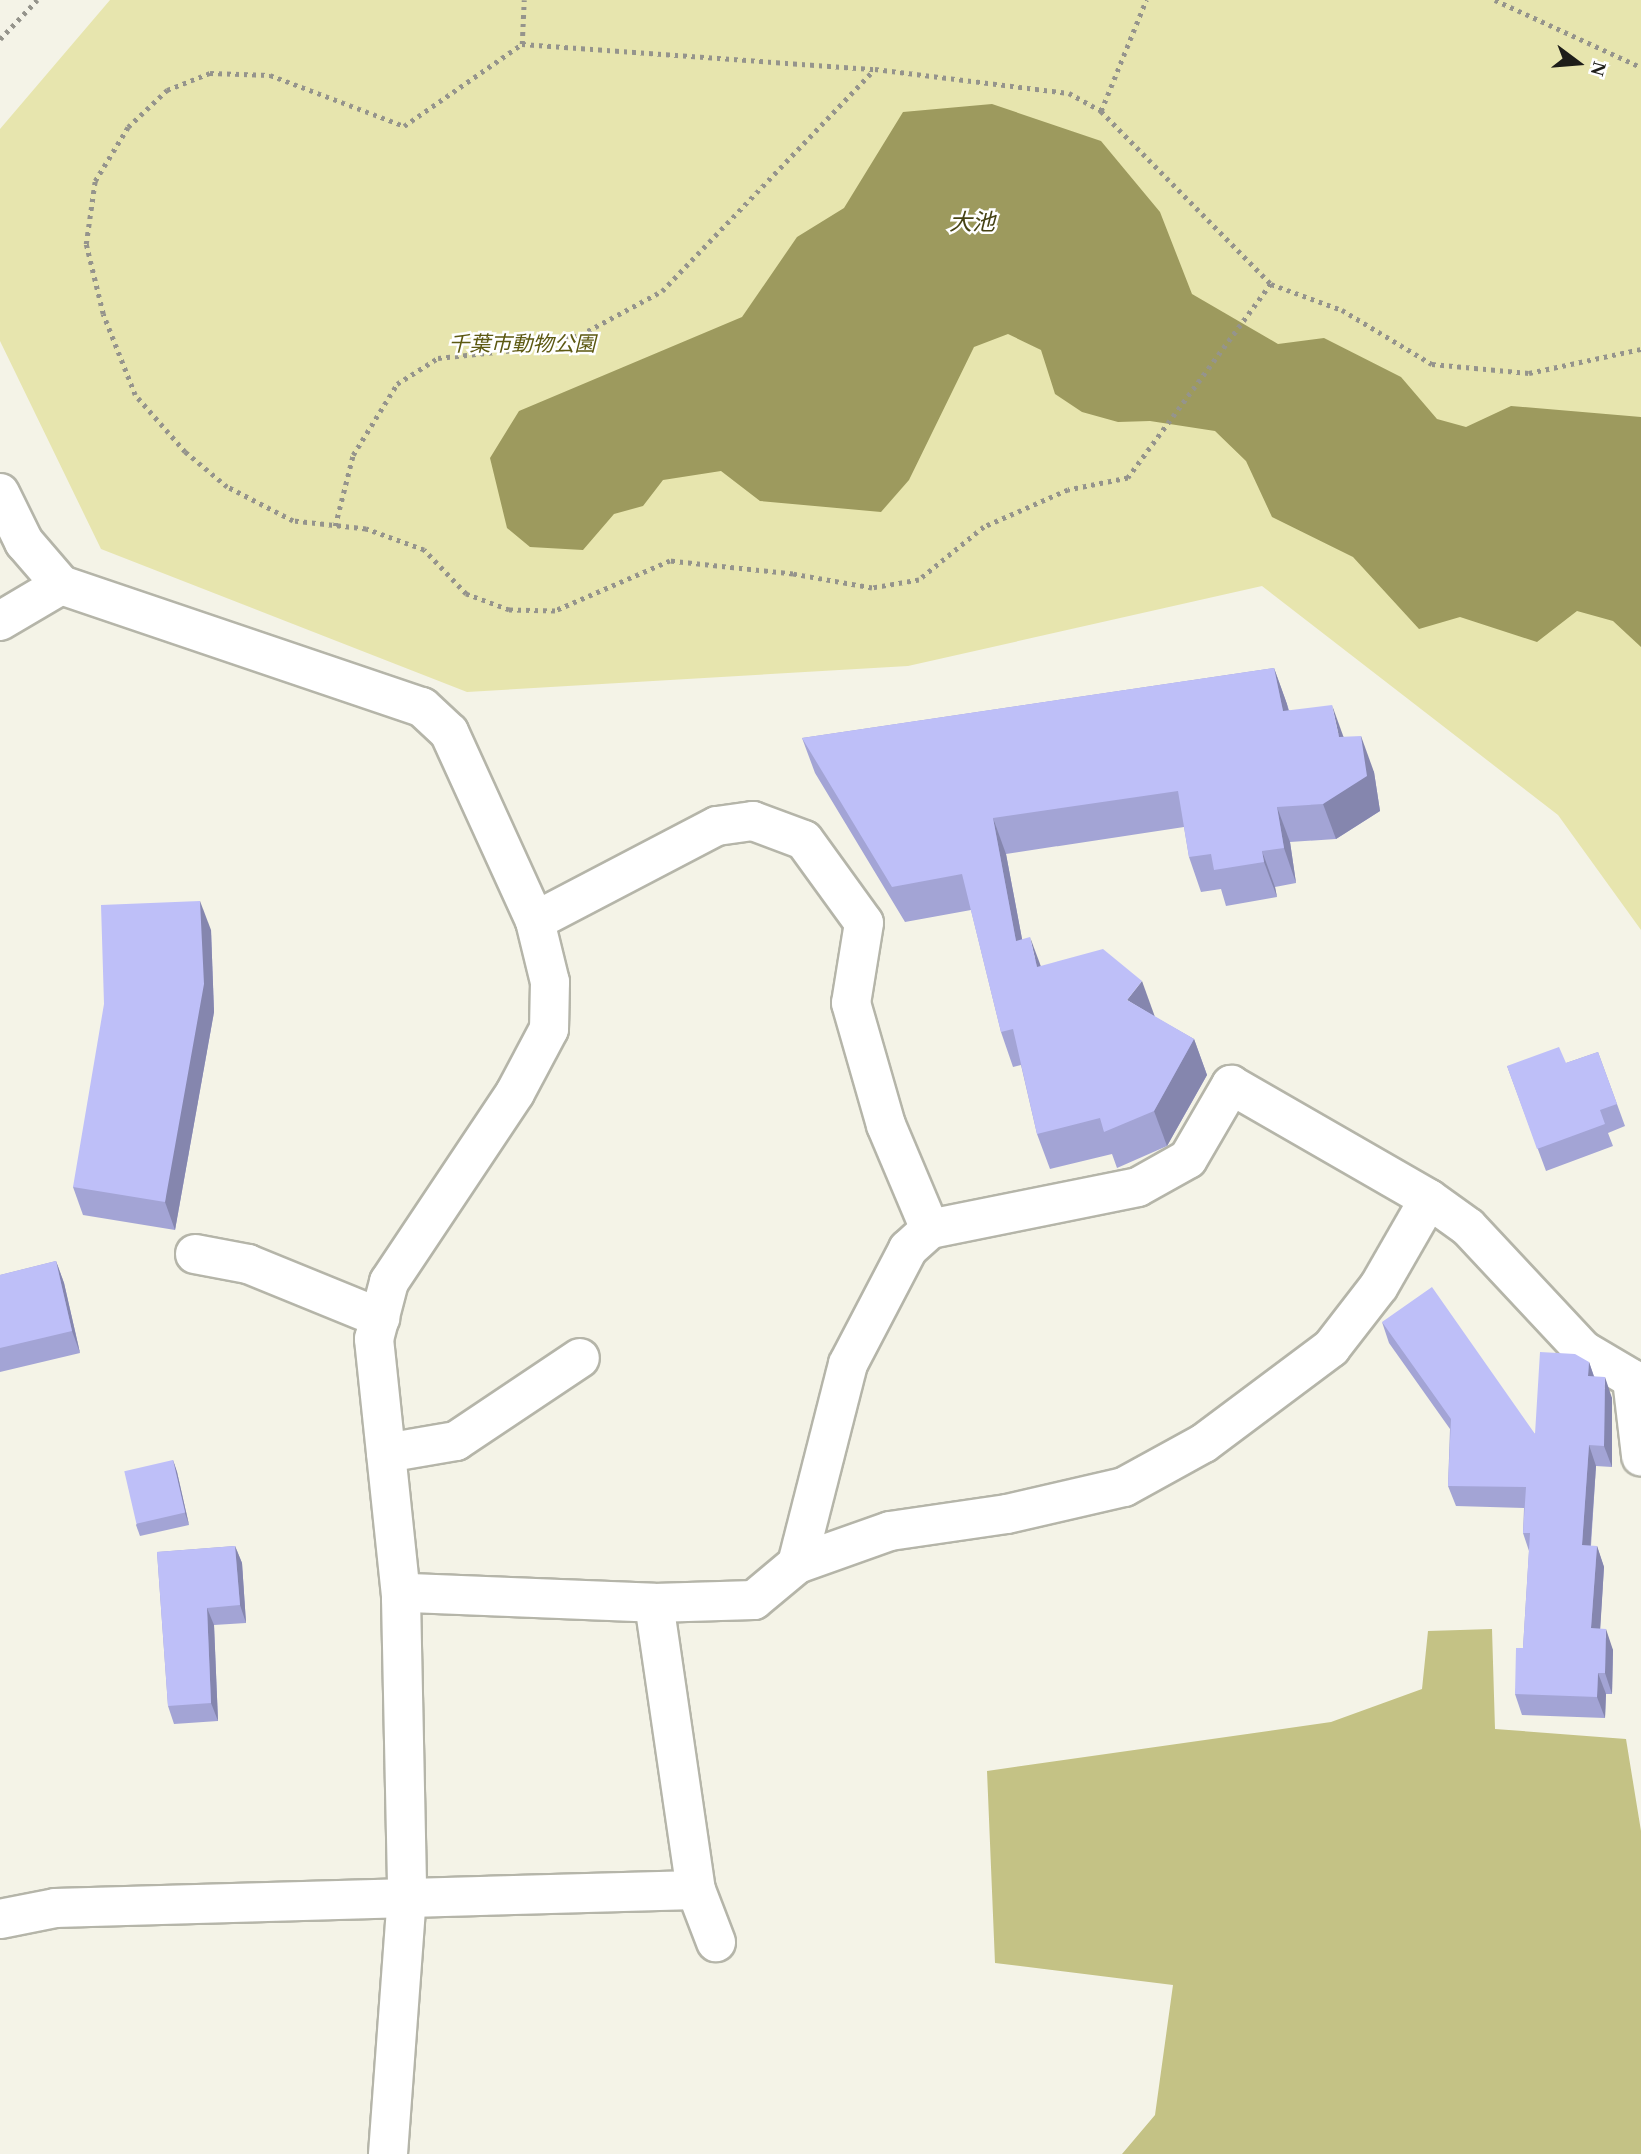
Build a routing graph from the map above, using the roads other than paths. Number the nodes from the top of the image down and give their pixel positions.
1 (0, 493) edge
2 (61, 585) junction
3 (0, 621) edge
4 (535, 920) junction
5 (1429, 1199) junction
6 (930, 1229) junction
7 (195, 1254) dead end
8 (380, 1318) junction
9 (580, 1358) dead end
10 (386, 1453) junction
11 (1641, 1456) edge
12 (797, 1564) junction
13 (401, 1598) junction
14 (654, 1603) junction
15 (695, 1890) junction
16 (407, 1895) junction
17 (0, 1919) edge
18 (716, 1942) dead end
19 (388, 2154) edge

1 - 2 street
2 - 3 street
2 - 4 street
4 - 6 street
4 - 8 street
5 - 6 street
5 - 11 street
5 - 12 street
6 - 12 street
7 - 8 street
8 - 10 street
9 - 10 street
10 - 13 street
12 - 14 street
13 - 14 street
13 - 16 street
14 - 15 street
15 - 16 street
15 - 18 street
16 - 17 street
16 - 19 street

